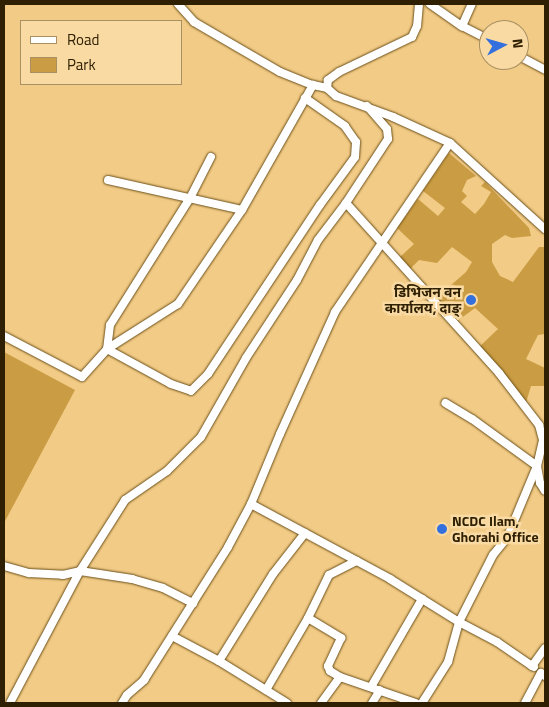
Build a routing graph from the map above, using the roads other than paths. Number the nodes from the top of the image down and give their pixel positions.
1 (178, 4) edge
2 (419, 4) edge
3 (430, 4) edge
4 (472, 4) edge
5 (462, 26) junction
6 (479, 35) edge
7 (529, 61) edge
8 (545, 70) edge
9 (313, 85) junction
10 (327, 88) junction
11 (305, 98) junction
12 (368, 106) junction
13 (450, 143) junction
14 (211, 157) dead end
15 (108, 180) dead end
16 (190, 198) junction
17 (346, 203) junction
18 (242, 210) junction
19 (545, 230) edge
20 (381, 244) junction
21 (4, 336) edge
22 (107, 349) junction
23 (445, 403) dead end
24 (544, 437) edge
25 (537, 466) junction
26 (545, 491) edge
27 (251, 504) junction
28 (305, 533) junction
29 (357, 561) junction
30 (4, 566) edge
31 (80, 571) junction
32 (422, 599) junction
33 (193, 603) junction
34 (308, 618) junction
35 (459, 622) junction
36 (172, 636) junction
37 (545, 648) edge
38 (219, 661) junction
39 (532, 666) junction
40 (543, 674) edge
41 (340, 677) junction
42 (371, 687) junction
43 (266, 690) junction
44 (380, 690) junction
45 (10, 703) edge
46 (122, 703) edge
47 (287, 703) edge
48 (321, 703) edge
49 (372, 703) edge
50 (416, 703) edge
51 (422, 703) edge
52 (525, 703) edge

1 - 9 street
2 - 10 street
3 - 5 street
4 - 5 street
5 - 6 street
7 - 8 street
9 - 10 street
9 - 11 street
10 - 12 street
11 - 18 street
11 - 22 street
12 - 13 street
12 - 17 street
13 - 19 street
13 - 20 street
14 - 16 street
15 - 16 street
16 - 18 street
16 - 22 street
17 - 20 street
17 - 31 street
18 - 22 street
20 - 24 street
20 - 27 street
21 - 22 street
23 - 25 street
24 - 25 street
25 - 26 street
25 - 35 street
27 - 28 street
27 - 33 street
28 - 29 street
28 - 38 street
29 - 32 street
29 - 34 street
30 - 31 street
31 - 33 street
31 - 45 street
32 - 35 street
32 - 42 street
33 - 36 street
34 - 41 street
34 - 43 street
35 - 39 street
35 - 51 street
36 - 38 street
36 - 46 street
37 - 39 street
38 - 43 street
39 - 40 street
40 - 52 street
41 - 42 street
41 - 48 street
42 - 44 street
43 - 47 street
44 - 49 street
44 - 50 street

